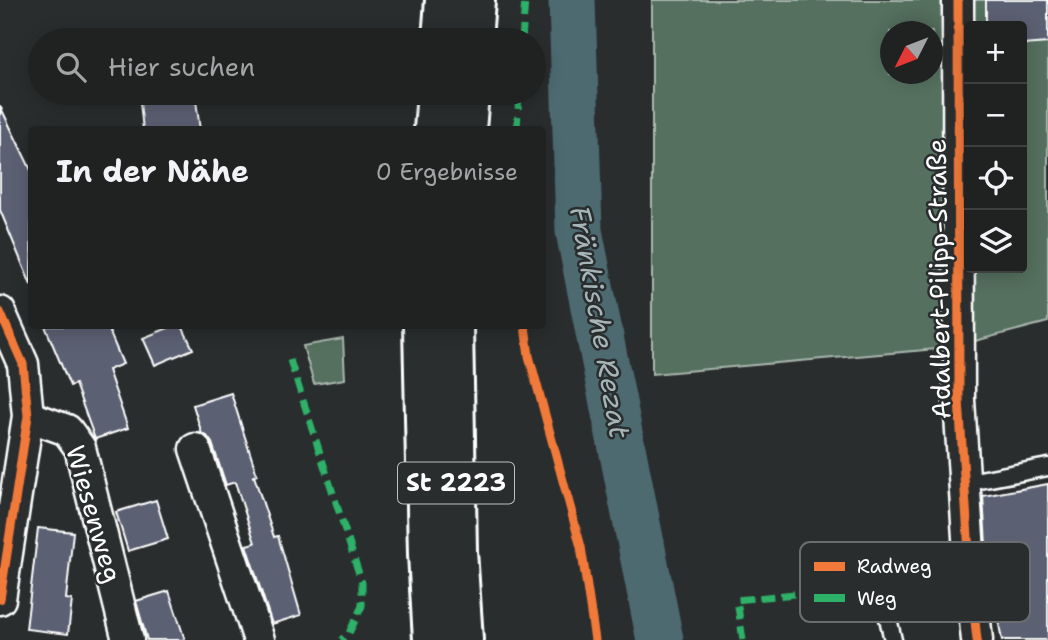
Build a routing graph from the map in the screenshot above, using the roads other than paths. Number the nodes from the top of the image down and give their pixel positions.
1 (445, 0) edge
2 (475, 0) edge
3 (958, 0) edge
4 (443, 28) edge
5 (473, 28) edge
6 (436, 105) edge
7 (467, 105) edge
8 (434, 126) edge
9 (466, 126) edge
10 (0, 312) edge
11 (423, 329) edge
12 (453, 329) edge
13 (28, 416) junction
14 (195, 449) dead end
15 (1048, 467) edge
16 (964, 483) junction
17 (968, 542) edge
18 (0, 599) edge
19 (889, 622) edge
20 (975, 622) edge
21 (128, 640) edge
22 (259, 640) edge
23 (433, 640) edge
24 (463, 640) edge
25 (893, 640) edge
26 (977, 640) edge

1 - 4 main road
2 - 5 main road
3 - 16 street, Adalbert-Pilipp-Straße
6 - 8 main road
7 - 9 main road
10 - 13 street
11 - 23 main road, St 2223
12 - 24 main road, St 2223
13 - 18 street
13 - 21 street, Wiesenweg
14 - 22 street
15 - 16 lane
16 - 17 street, Adalbert-Pilipp-Straße
19 - 25 lane
20 - 26 street, Adalbert-Pilipp-Straße

